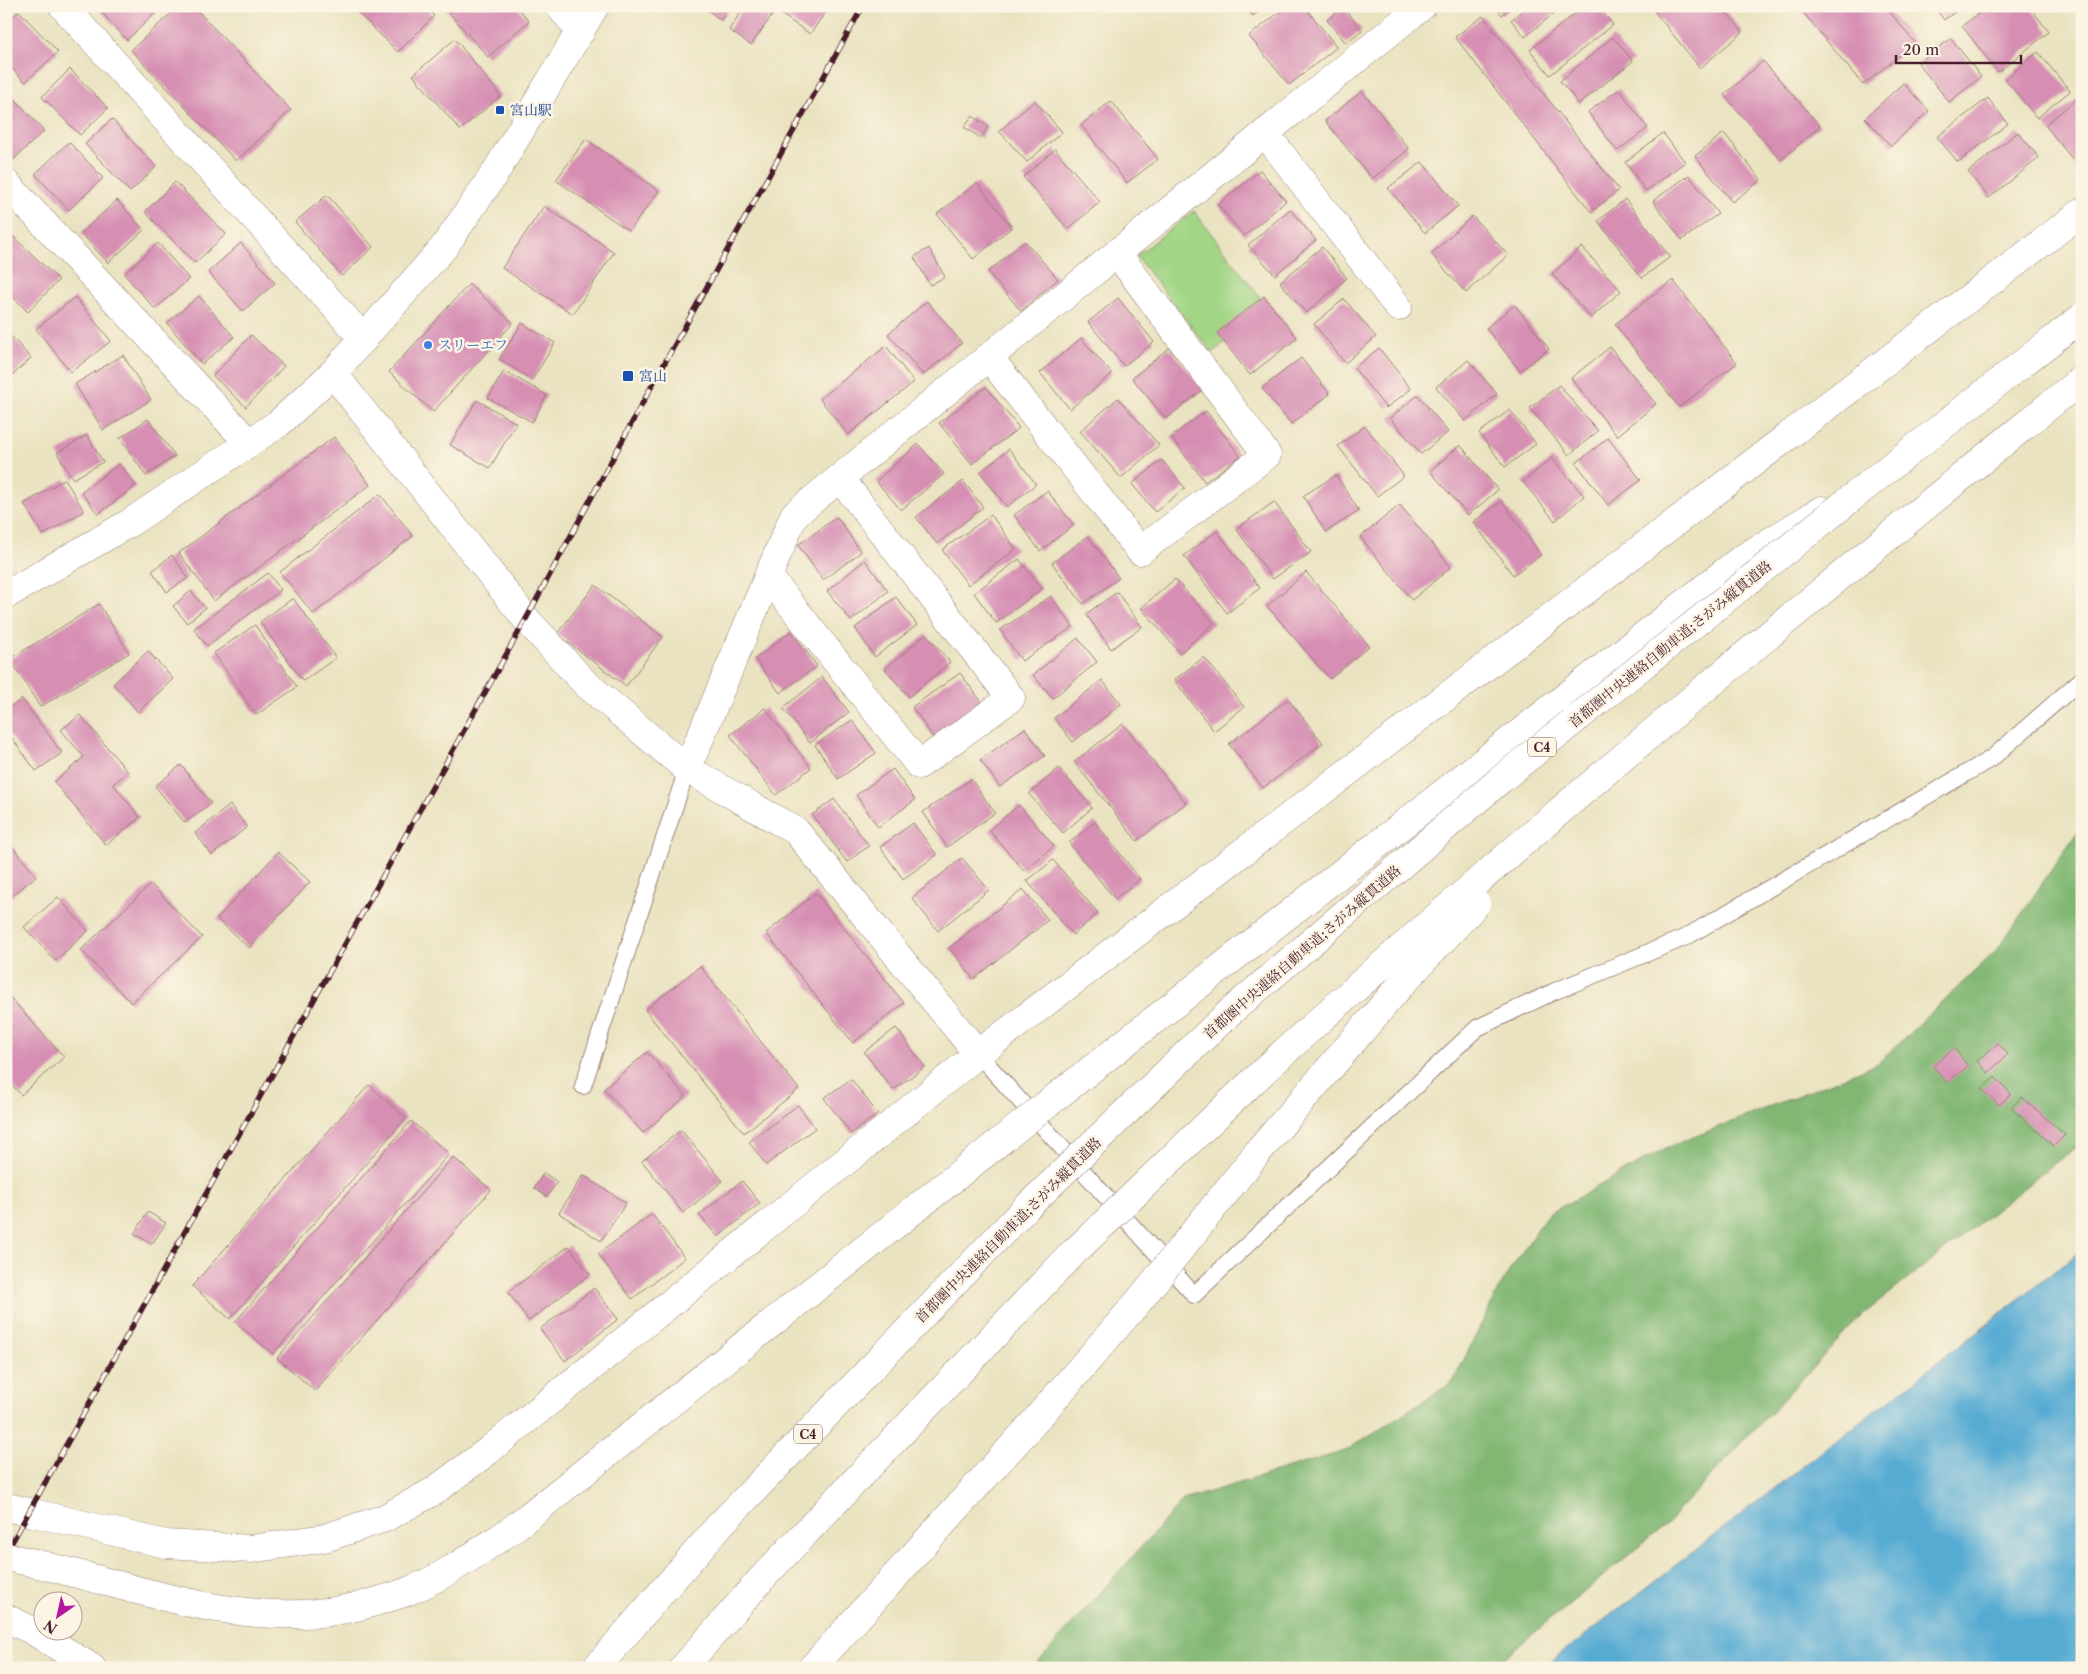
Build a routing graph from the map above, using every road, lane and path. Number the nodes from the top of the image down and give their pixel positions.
1 (63, 6) edge
2 (559, 6) edge
3 (595, 6) edge
4 (1422, 6) edge
5 (581, 31) junction
6 (1265, 133) junction
7 (6, 183) edge
8 (2082, 212) edge
9 (1117, 254) junction
10 (1398, 307) dead end
11 (2082, 317) edge
12 (364, 339) junction
13 (988, 357) junction
14 (333, 373) junction
15 (2082, 379) edge
16 (249, 443) junction
17 (1880, 474) junction
18 (840, 478) junction
19 (768, 576) junction
20 (6, 595) edge
21 (2082, 679) edge
22 (687, 768) junction
23 (1576, 796) junction
24 (978, 1054) junction
25 (583, 1086) dead end
26 (18, 1509) edge
27 (6, 1557) edge
28 (6, 1618) edge
29 (92, 1668) edge
30 (596, 1668) edge
31 (683, 1668) edge
32 (812, 1668) edge

1 - 12 main road
2 - 5 main road
3 - 5 main road
4 - 6 main road
5 - 12 main road
6 - 9 main road
6 - 10 main road
7 - 16 main road
8 - 24 main road
9 - 13 main road
9 - 13 main road
11 - 17 main road, 首都圏中央連絡自動車道;さがみ縦貫道路 / C4, bridge
12 - 14 main road
13 - 18 main road
14 - 16 main road
14 - 22 main road
15 - 23 main road, bridge
16 - 20 main road
17 - 27 main road, bridge
17 - 30 main road, 首都圏中央連絡自動車道;さがみ縦貫道路 / C4, bridge
18 - 19 main road
18 - 19 main road
19 - 22 main road
21 - 24 lane
22 - 24 main road
22 - 25 lane
23 - 31 main road, bridge
23 - 32 main road, bridge
24 - 26 main road
28 - 29 main road

